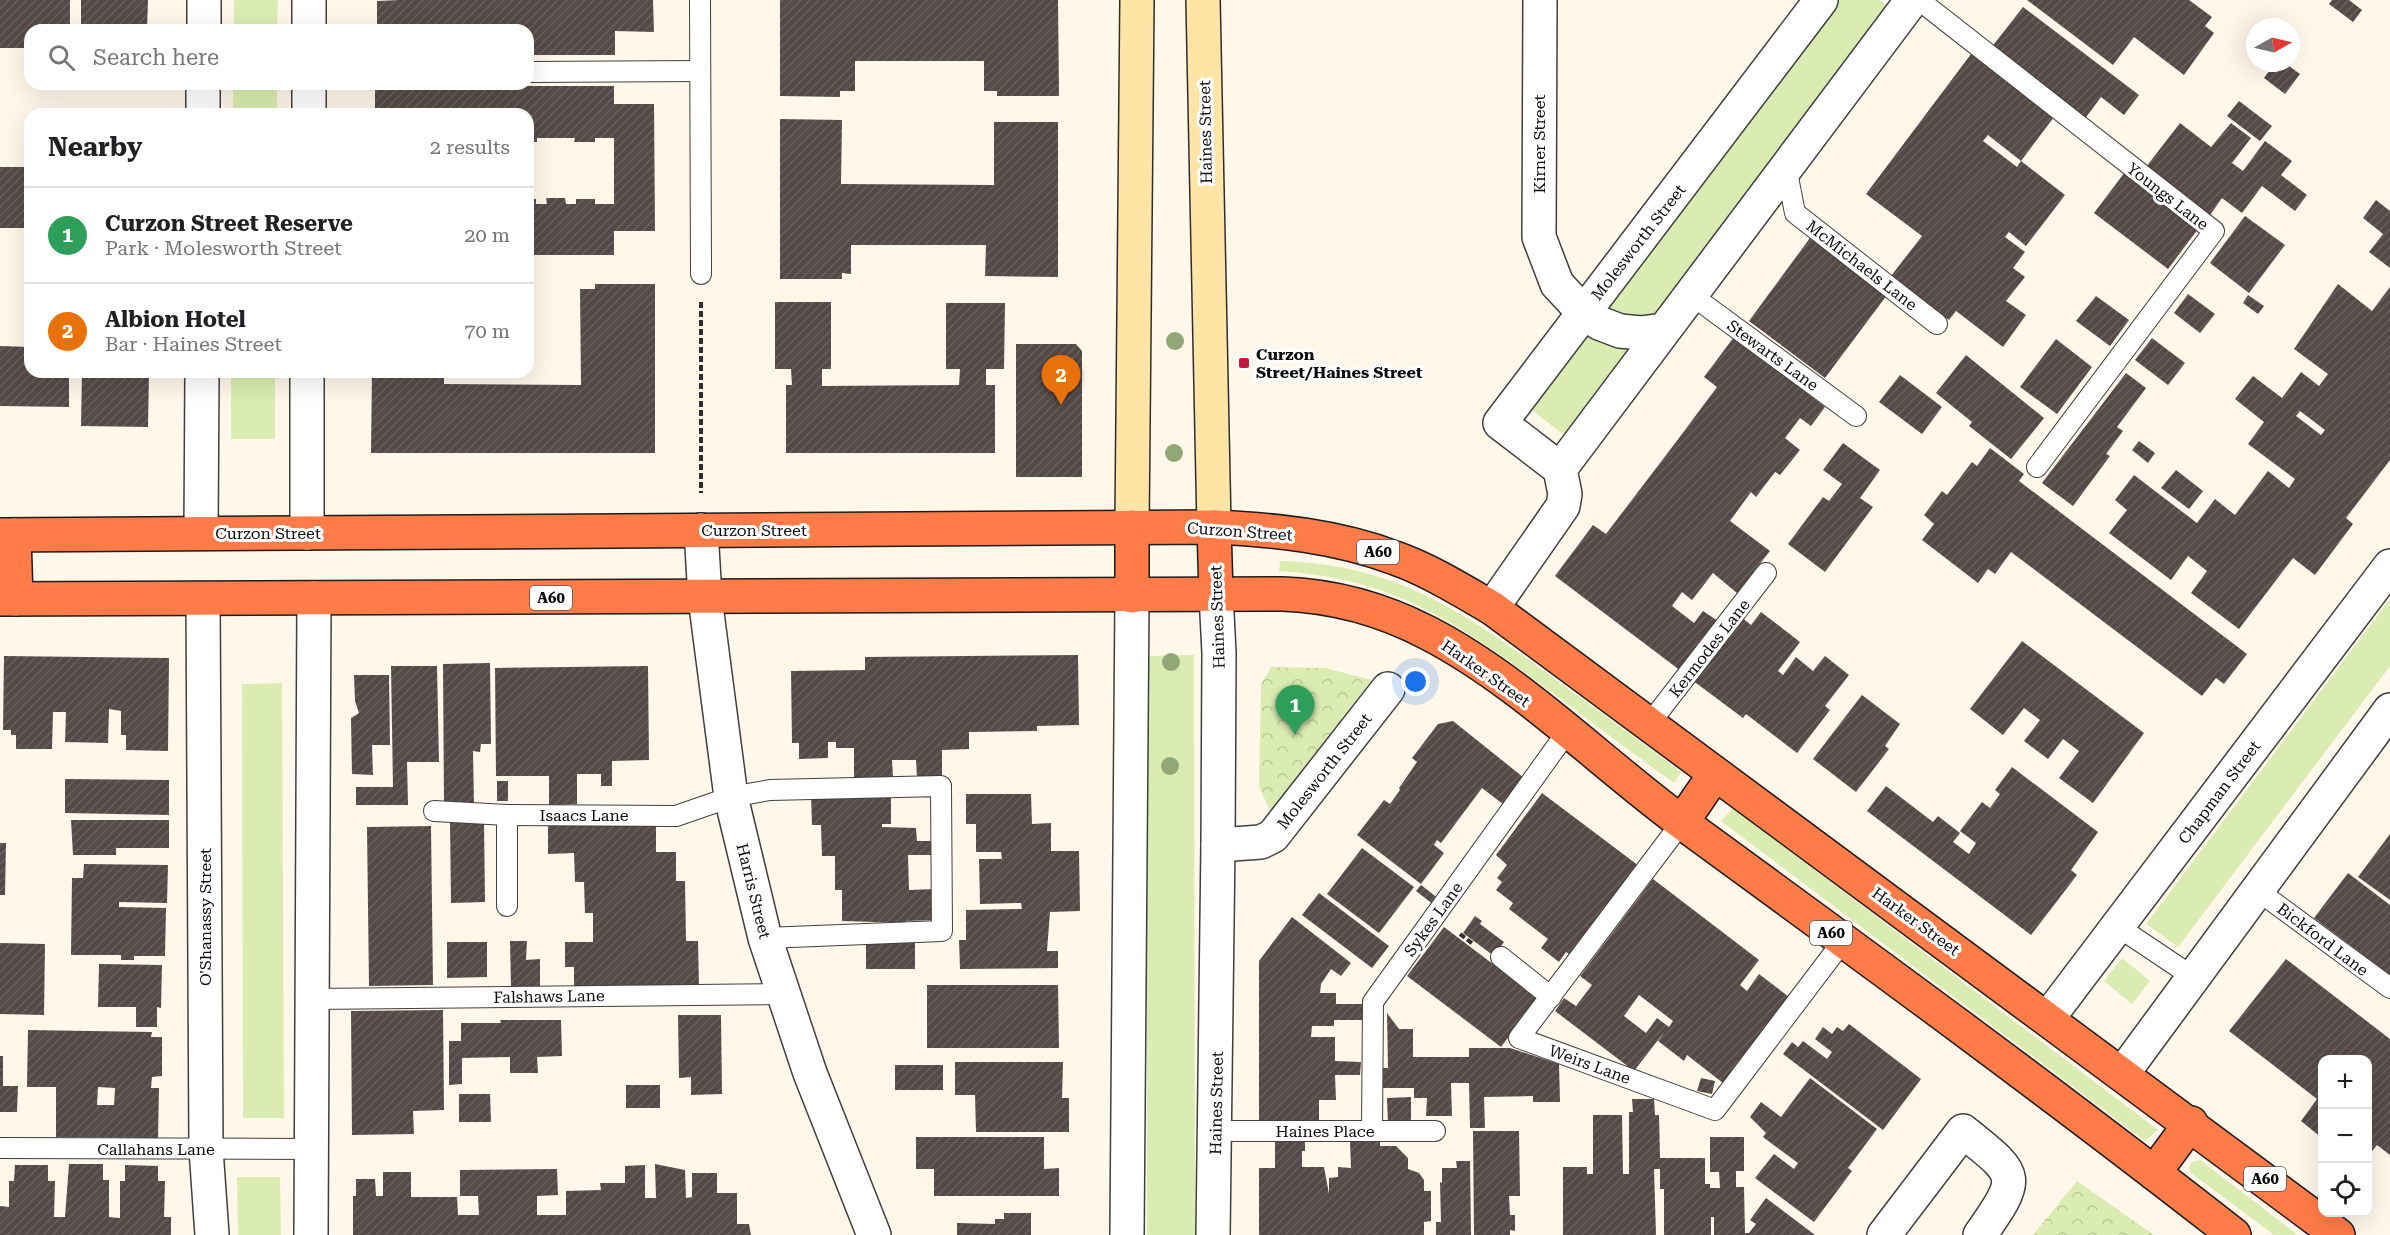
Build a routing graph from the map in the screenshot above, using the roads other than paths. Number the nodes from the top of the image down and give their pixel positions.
1 (204, 0) edge
2 (309, 0) edge
3 (700, 0) edge
4 (1137, 0) edge
5 (1203, 0) edge
6 (1540, 0) edge
7 (1821, 0) edge
8 (1912, 0) edge
9 (1919, 0) edge
10 (204, 24) edge
11 (309, 24) edge
12 (700, 71) junction
13 (534, 72) edge
14 (204, 90) edge
15 (309, 90) edge
16 (203, 108) edge
17 (309, 108) edge
18 (1786, 167) junction
19 (700, 274) road end
20 (1690, 294) junction
21 (1583, 312) junction
22 (1937, 324) dead end
23 (1662, 330) junction
24 (202, 378) edge
25 (308, 378) edge
26 (1856, 416) dead end
27 (2037, 467) dead end
28 (1560, 469) junction
29 (1132, 527) junction
30 (1214, 527) junction
31 (701, 530) junction
32 (201, 533) junction
33 (307, 533) junction
34 (7, 535) edge
35 (2390, 566) edge
36 (1766, 573) dead end
37 (1216, 594) junction
38 (1132, 596) junction
39 (203, 598) junction
40 (314, 598) junction
41 (705, 598) junction
42 (8, 599) edge
43 (1492, 608) junction
44 (1388, 689) dead end
45 (2390, 710) edge
46 (1650, 723) junction
47 (1567, 732) junction
48 (1715, 774) junction
49 (731, 797) junction
50 (434, 811) dead end
51 (507, 815) junction
52 (1682, 822) junction
53 (1218, 845) junction
54 (2257, 890) junction
55 (507, 906) dead end
56 (2117, 926) junction
57 (765, 938) junction
58 (1843, 941) junction
59 (1501, 957) road end
60 (2193, 977) junction
61 (2390, 988) edge
62 (785, 994) junction
63 (1551, 997) junction
64 (312, 999) junction
65 (2048, 1018) junction
66 (2123, 1074) junction
67 (2191, 1124) junction
68 (1372, 1130) junction
69 (1216, 1131) junction
70 (1435, 1131) dead end
71 (0, 1148) edge
72 (206, 1149) junction
73 (311, 1149) junction
74 (2154, 1173) junction
75 (212, 1235) edge
76 (311, 1235) edge
77 (874, 1235) edge
78 (1128, 1235) edge
79 (1213, 1235) edge
80 (1884, 1235) edge
81 (1980, 1235) edge
82 (2234, 1235) edge
83 (2338, 1235) edge

1 - 10 street
2 - 11 street
3 - 12 lane
4 - 29 street
5 - 30 street, Haines Street
6 - 21 street, Kirner Street
7 - 21 street, Molesworth Street
8 - 18 street
9 - 27 lane, Youngs Lane
12 - 13 lane
12 - 19 lane
14 - 16 street
15 - 17 street
18 - 20 street
18 - 22 lane, McMichaels Lane
20 - 23 street
20 - 26 lane, Stewarts Lane
21 - 23 street
21 - 28 street, Molesworth Street
23 - 28 street
24 - 32 street
25 - 33 street
28 - 43 street
29 - 30 highway, Curzon Street / A60
29 - 31 highway, Curzon Street / A60
29 - 38 highway
30 - 37 highway, Haines Street
30 - 43 highway, Curzon Street / A60
31 - 33 highway, Curzon Street / A60
31 - 41 street, Harris Street
32 - 33 highway, Curzon Street / A60
32 - 34 highway, Curzon Street / A60
34 - 42 highway
35 - 56 street, Chapman Street
36 - 46 lane, Kermodes Lane
37 - 38 highway, A60
37 - 47 highway, Harker Street / A60
37 - 53 street, Haines Street
38 - 41 highway, A60
38 - 78 street
39 - 40 highway, A60
39 - 42 highway, A60
39 - 72 street, O'Shanassy Street
40 - 41 highway, A60
40 - 64 street
41 - 49 street, Harris Street
43 - 46 highway, Harker Street / A60
44 - 53 street, Molesworth Street
45 - 54 street
46 - 48 highway, Harker Street / A60
47 - 52 highway, Harker Street / A60
47 - 68 lane, Sykes Lane
48 - 52 highway
48 - 65 highway, Harker Street / A60
49 - 51 lane, Isaacs Lane
49 - 57 street, Harris Street
49 - 57 lane, Isaacs Lane
50 - 51 lane, Isaacs Lane
51 - 55 lane
52 - 58 highway, Harker Street / A60
52 - 63 lane, Weirs Lane
53 - 69 street, Haines Street
54 - 60 street
54 - 61 lane, Bickford Lane
56 - 60 lane
56 - 65 street, Chapman Street
57 - 62 street, Harris Street
58 - 63 lane, Weirs Lane
58 - 74 highway, Harker Street / A60
59 - 63 lane
60 - 66 street
62 - 64 lane, Falshaws Lane
62 - 77 street, Harris Street
64 - 73 street
65 - 66 highway, Harker Street / A60
66 - 67 highway, Harker Street / A60
67 - 74 highway
67 - 83 highway, Harker Street / A60
68 - 69 lane, Haines Place
68 - 70 lane, Haines Place
69 - 79 street, Haines Street
71 - 72 lane, Callahans Lane
72 - 73 lane, Callahans Lane
72 - 75 street, O'Shanassy Street
73 - 76 street
74 - 82 highway, Harker Street / A60
80 - 81 street

